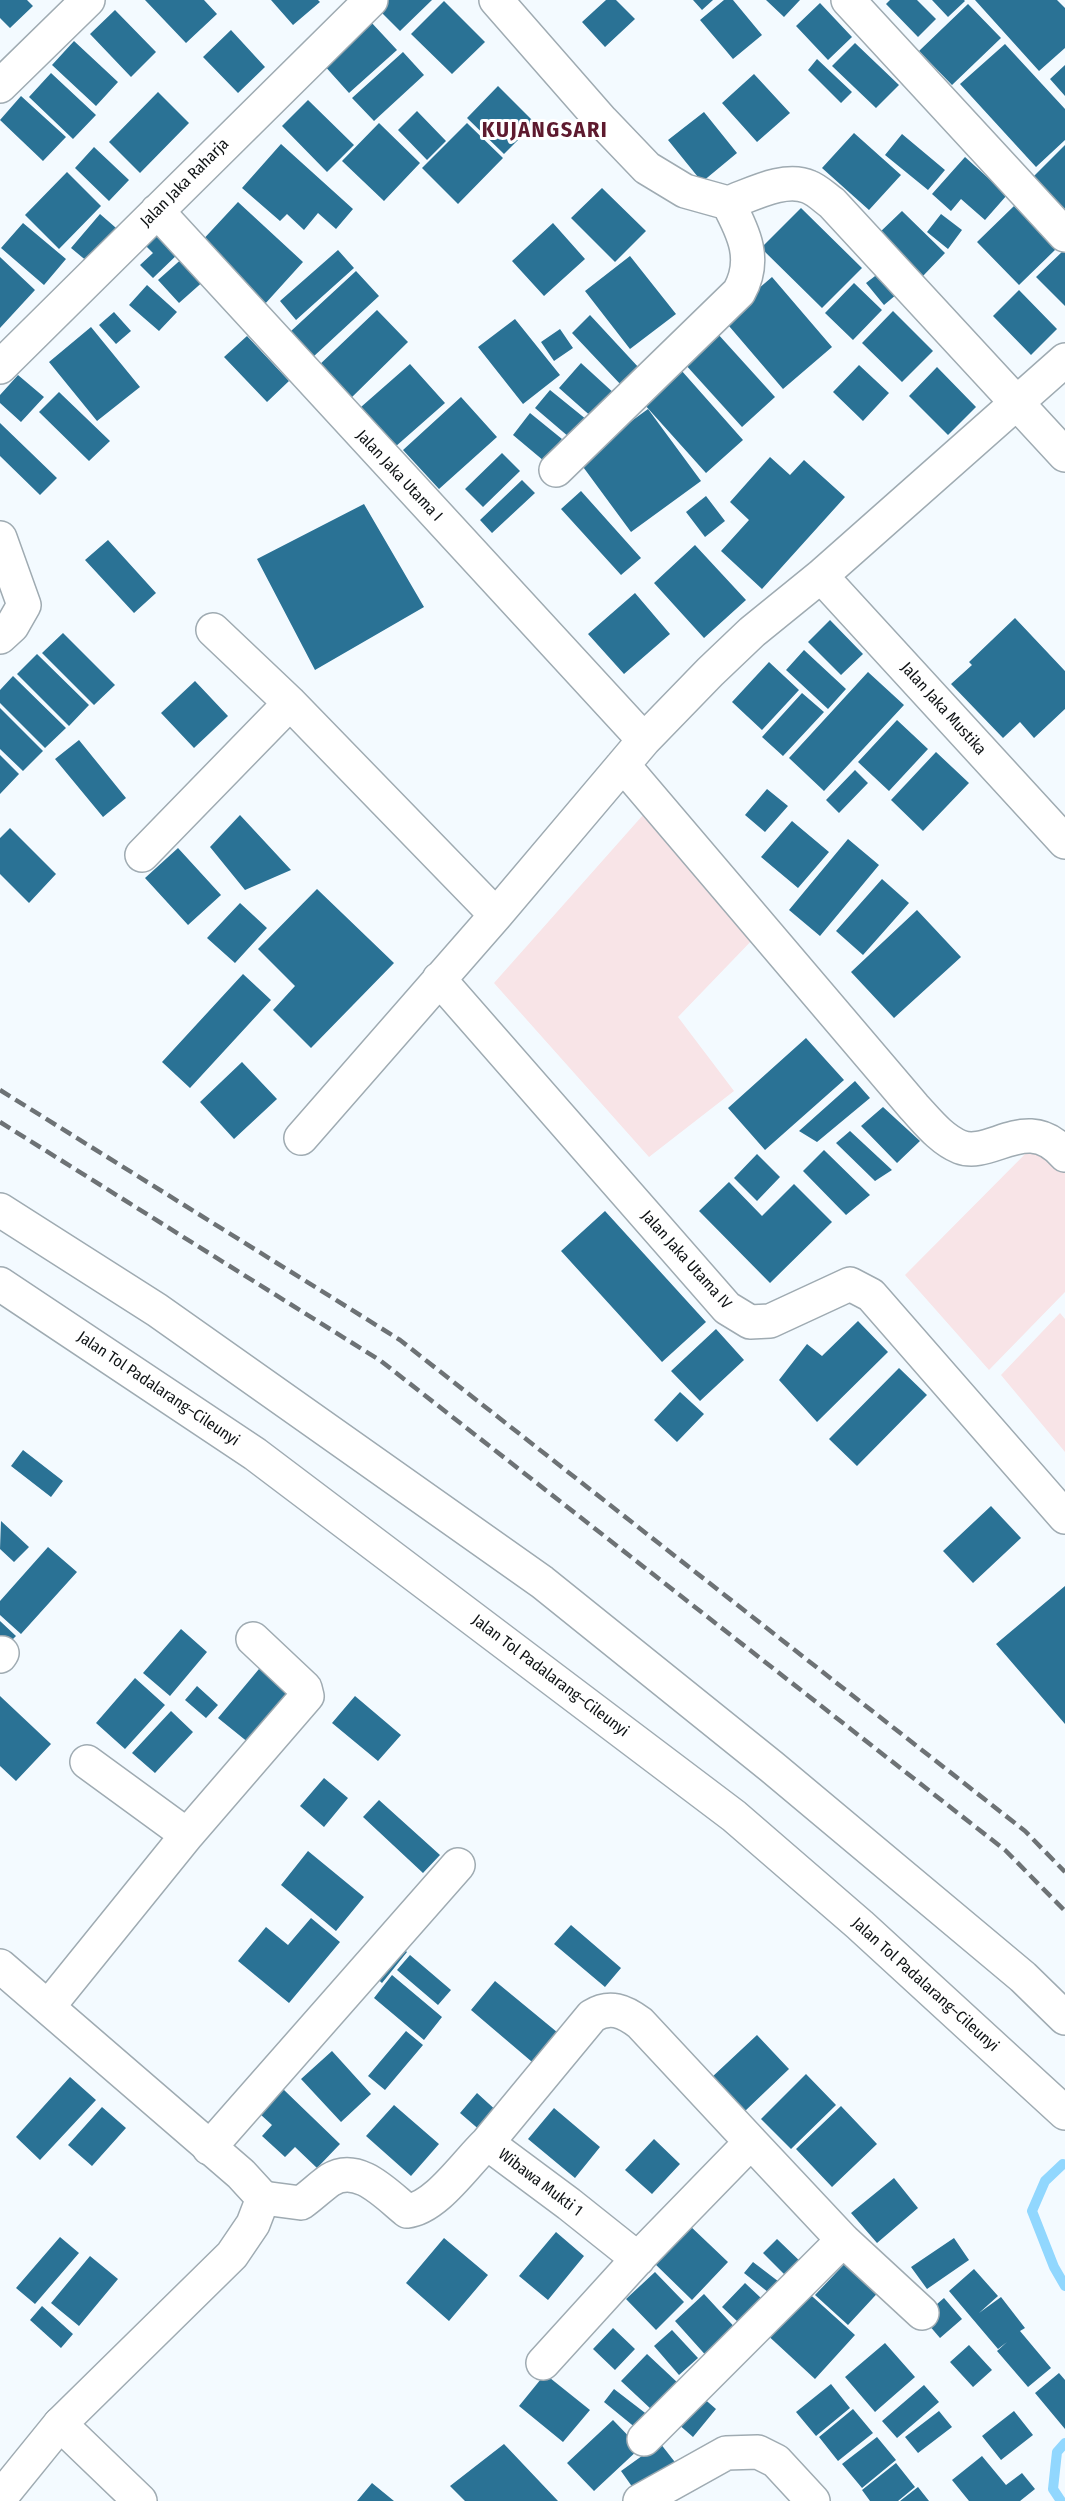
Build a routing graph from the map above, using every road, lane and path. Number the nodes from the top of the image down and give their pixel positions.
1 (88, 0) edge
2 (371, 0) edge
3 (496, 0) edge
4 (848, 0) edge
5 (0, 86) edge
6 (728, 203) junction
7 (157, 211) junction
8 (1065, 235) edge
9 (1065, 360) edge
10 (0, 367) edge
11 (1017, 402) junction
12 (1065, 455) edge
13 (556, 470) dead end
14 (0, 538) edge
15 (821, 576) junction
16 (213, 630) dead end
17 (0, 637) edge
18 (290, 703) junction
19 (644, 740) junction
20 (623, 765) junction
21 (1065, 842) edge
22 (141, 855) dead end
23 (496, 915) junction
24 (439, 980) junction
25 (301, 1138) dead end
26 (1065, 1155) edge
27 (0, 1210) edge
28 (0, 1284) edge
29 (1065, 1517) edge
30 (253, 1640) dead end
31 (87, 1762) dead end
32 (187, 1835) junction
33 (458, 1865) dead end
34 (0, 1966) edge
35 (48, 2007) junction
36 (1065, 2018) edge
37 (1065, 2113) edge
38 (752, 2142) junction
39 (487, 2143) junction
40 (209, 2148) junction
41 (263, 2198) junction
42 (843, 2240) junction
43 (638, 2259) junction
44 (922, 2313) dead end
45 (543, 2363) dead end
46 (60, 2424) junction
47 (644, 2439) dead end
48 (0, 2498) edge
49 (140, 2501) edge
50 (640, 2501) edge
51 (813, 2501) edge

1 - 5 main road
2 - 7 main road, Jalan Jaka Raharja
3 - 6 main road
4 - 8 main road
6 - 11 main road
6 - 13 main road
7 - 10 main road, Jalan Jaka Raharja
7 - 19 main road, Jalan Jaka Utama I
9 - 11 main road
11 - 12 main road
11 - 15 main road
14 - 17 main road
15 - 19 main road
15 - 21 main road, Jalan Jaka Mustika
16 - 18 main road
18 - 22 main road
18 - 23 main road
19 - 20 main road
20 - 23 main road
20 - 26 main road
23 - 24 main road
24 - 25 main road
24 - 29 main road, Jalan Jaka Utama IV
27 - 36 main road
28 - 37 main road, Jalan Tol Padalarang–Cileunyi
30 - 32 main road
31 - 32 main road
32 - 35 main road
33 - 40 main road
34 - 35 main road
35 - 40 main road
38 - 39 main road
38 - 42 main road
38 - 43 main road
39 - 41 main road, Wibawa Mukti 1
39 - 43 main road, Wibawa Mukti 1
40 - 41 main road
41 - 46 main road
42 - 44 main road
42 - 47 main road
43 - 45 main road
46 - 48 main road
46 - 49 main road
50 - 51 main road

